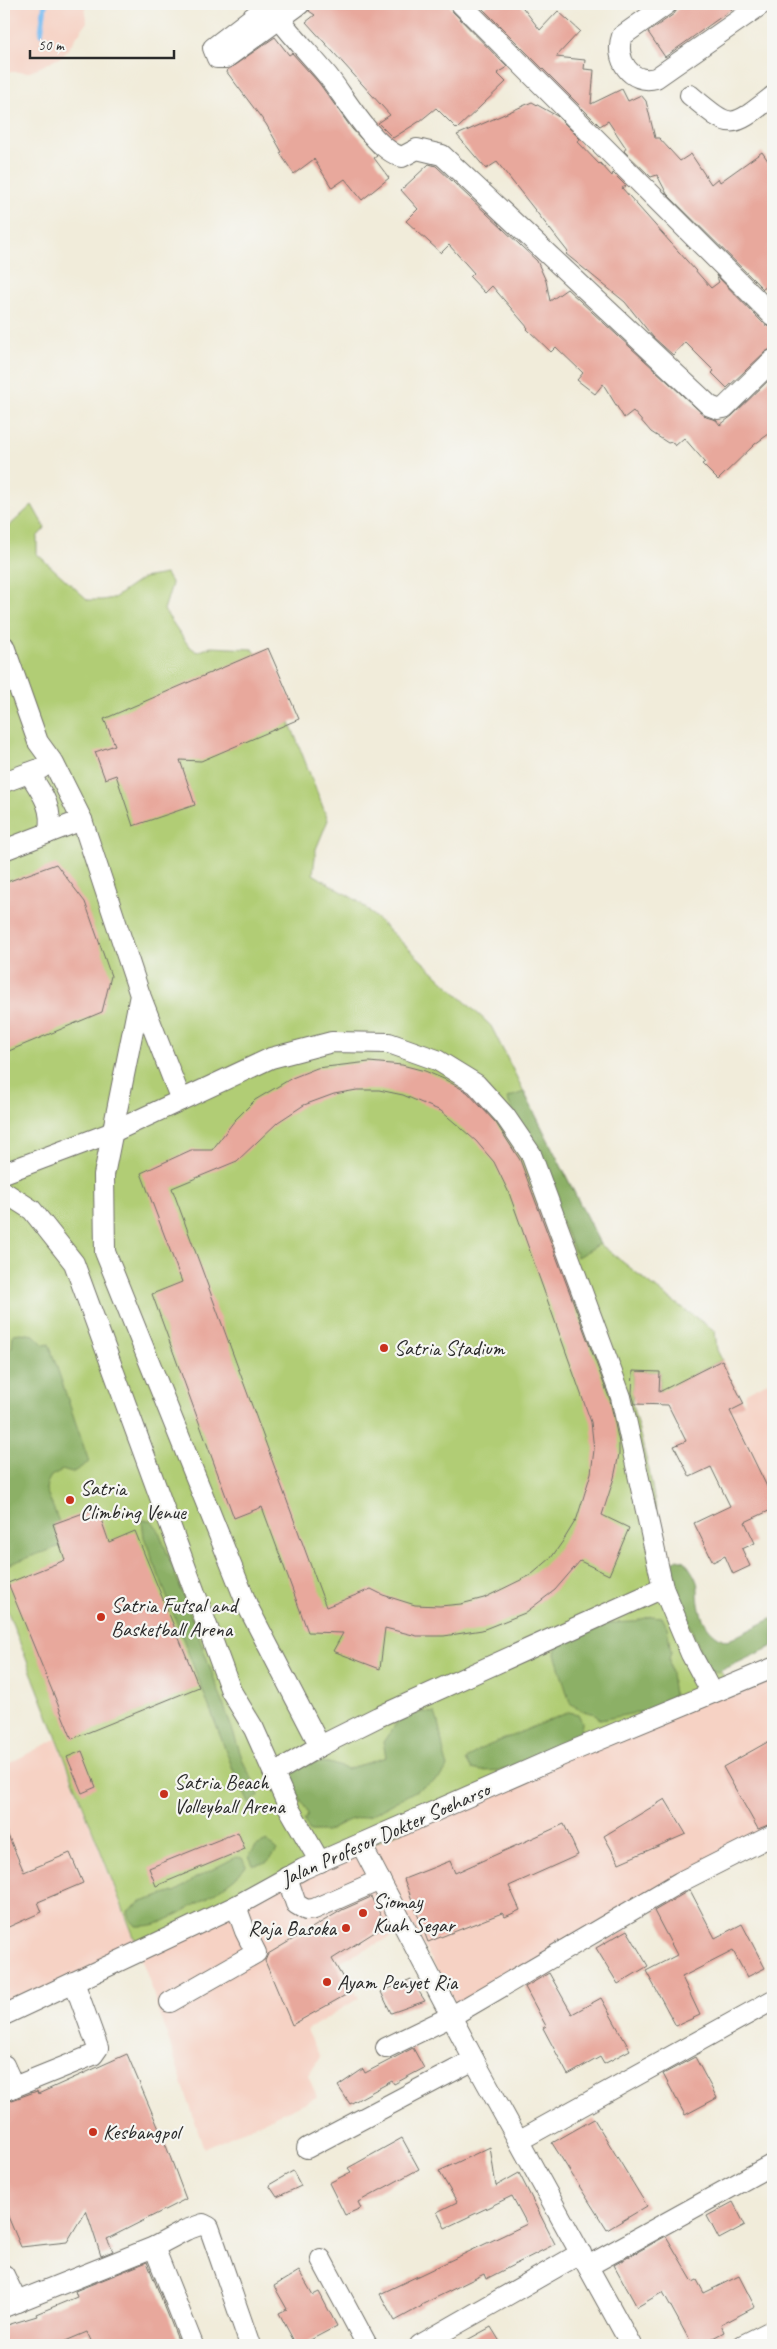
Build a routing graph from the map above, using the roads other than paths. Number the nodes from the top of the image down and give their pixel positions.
1 (300, 4) edge
2 (461, 4) edge
3 (667, 4) edge
4 (759, 4) edge
5 (273, 10) edge
6 (690, 96) dead end
7 (773, 96) edge
8 (773, 316) edge
9 (773, 360) edge
10 (4, 646) edge
11 (54, 764) junction
12 (29, 773) junction
13 (4, 782) edge
14 (82, 820) junction
15 (48, 833) junction
16 (4, 850) edge
17 (140, 995) junction
18 (181, 1100) junction
19 (113, 1132) junction
20 (4, 1173) edge
21 (4, 1192) edge
22 (105, 1252) junction
23 (74, 1263) junction
24 (663, 1588) junction
25 (773, 1668) edge
26 (712, 1693) junction
27 (320, 1746) junction
28 (274, 1773) junction
29 (773, 1835) edge
30 (361, 1844) junction
31 (320, 1862) junction
32 (287, 1877) junction
33 (380, 1880) junction
34 (236, 1906) junction
35 (74, 1982) junction
36 (773, 2000) edge
37 (170, 2002) dead end
38 (4, 2015) edge
39 (452, 2016) junction
40 (386, 2048) dead end
41 (474, 2060) junction
42 (4, 2065) edge
43 (9, 2089) edge
44 (520, 2140) junction
45 (308, 2148) dead end
46 (773, 2164) edge
47 (154, 2247) junction
48 (321, 2259) dead end
49 (585, 2259) junction
50 (4, 2275) edge
51 (10, 2305) edge
52 (773, 2330) edge
53 (193, 2345) edge
54 (250, 2345) edge
55 (367, 2345) edge
56 (420, 2345) edge
57 (631, 2345) edge
58 (743, 2345) edge

1 - 5 street
2 - 8 street
3 - 4 street
5 - 9 street
6 - 7 street
10 - 11 street
11 - 12 street
11 - 14 street
12 - 13 street
12 - 15 street
14 - 15 street
14 - 17 street
15 - 16 street
17 - 18 street
17 - 19 street
18 - 19 street
18 - 24 street
19 - 20 street
19 - 22 street
21 - 23 street
22 - 23 street
22 - 27 street
23 - 28 street
24 - 26 street
24 - 27 street
25 - 26 street, Jalan Profesor Dokter Soeharso
26 - 30 street, Jalan Profesor Dokter Soeharso
27 - 28 street
28 - 31 street
29 - 39 street
30 - 31 street, Jalan Profesor Dokter Soeharso
30 - 33 street
31 - 32 street, Jalan Profesor Dokter Soeharso
32 - 33 street
32 - 34 street, Jalan Profesor Dokter Soeharso
33 - 39 street
34 - 35 street, Jalan Profesor Dokter Soeharso
34 - 37 street
35 - 38 street, Jalan Profesor Dokter Soeharso
35 - 43 street
36 - 44 street
39 - 40 street
39 - 41 street
41 - 44 street
41 - 45 street
42 - 43 street
44 - 49 street
46 - 49 street
47 - 51 street
47 - 53 street
47 - 54 street
48 - 55 street
49 - 56 street
49 - 57 street
50 - 51 street
52 - 58 street

